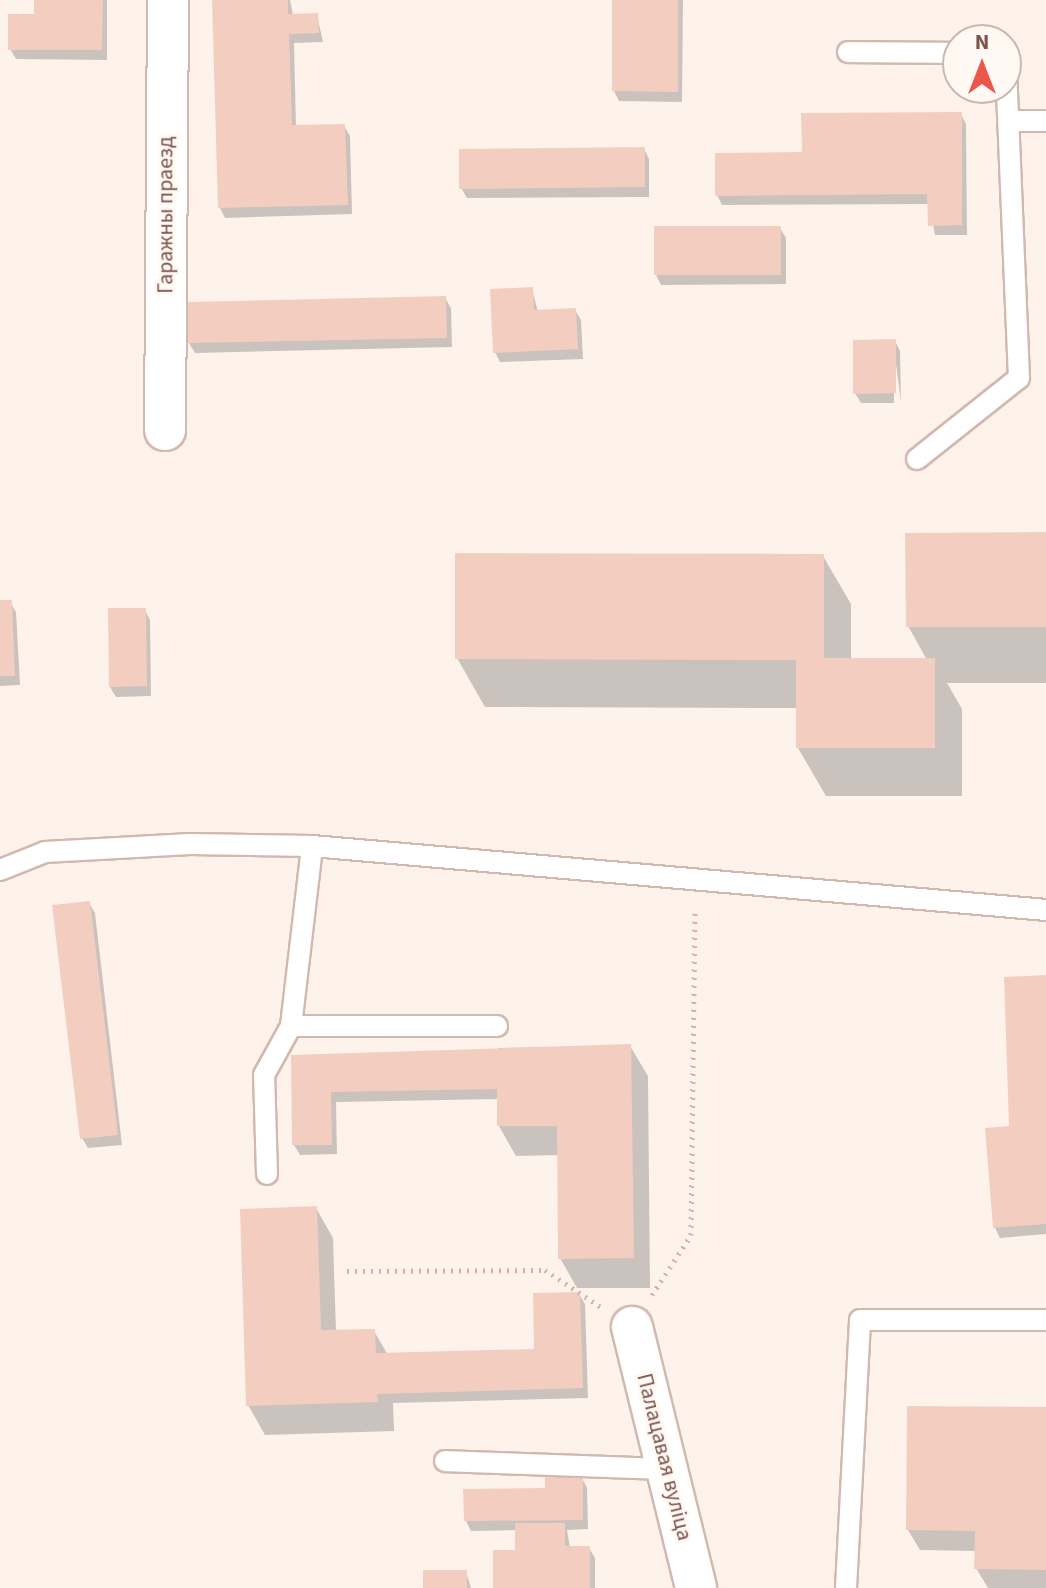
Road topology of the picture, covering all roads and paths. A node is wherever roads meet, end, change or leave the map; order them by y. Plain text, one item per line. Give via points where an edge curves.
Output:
1 (168, 0) edge
2 (848, 52) dead end
3 (942, 53) edge
4 (1010, 104) edge
5 (1012, 121) junction
6 (1046, 121) edge
7 (165, 430) dead end
8 (917, 459) dead end
9 (312, 846) junction
10 (0, 870) edge
11 (695, 879) junction
12 (1046, 910) edge
13 (291, 1026) junction
14 (497, 1026) dead end
15 (267, 1174) dead end
16 (347, 1271) dead end
17 (1046, 1320) edge
18 (632, 1327) junction
19 (445, 1461) dead end
20 (667, 1469) junction
21 (696, 1588) edge
22 (846, 1588) edge

1 - 7 street, Гаражны праезд
2 - 3 lane
4 - 5 lane
5 - 6 lane
5 - 8 lane via 1019,378
9 - 10 lane via 190,844 45,852
9 - 11 lane
9 - 13 lane
11 - 12 lane
11 - 18 path via 691,1235
13 - 14 lane
13 - 15 lane via 264,1075
16 - 18 path via 545,1270
17 - 22 lane via 860,1320
18 - 20 street, Палацавая вуліца
19 - 20 lane
20 - 21 street, Палацавая вуліца

